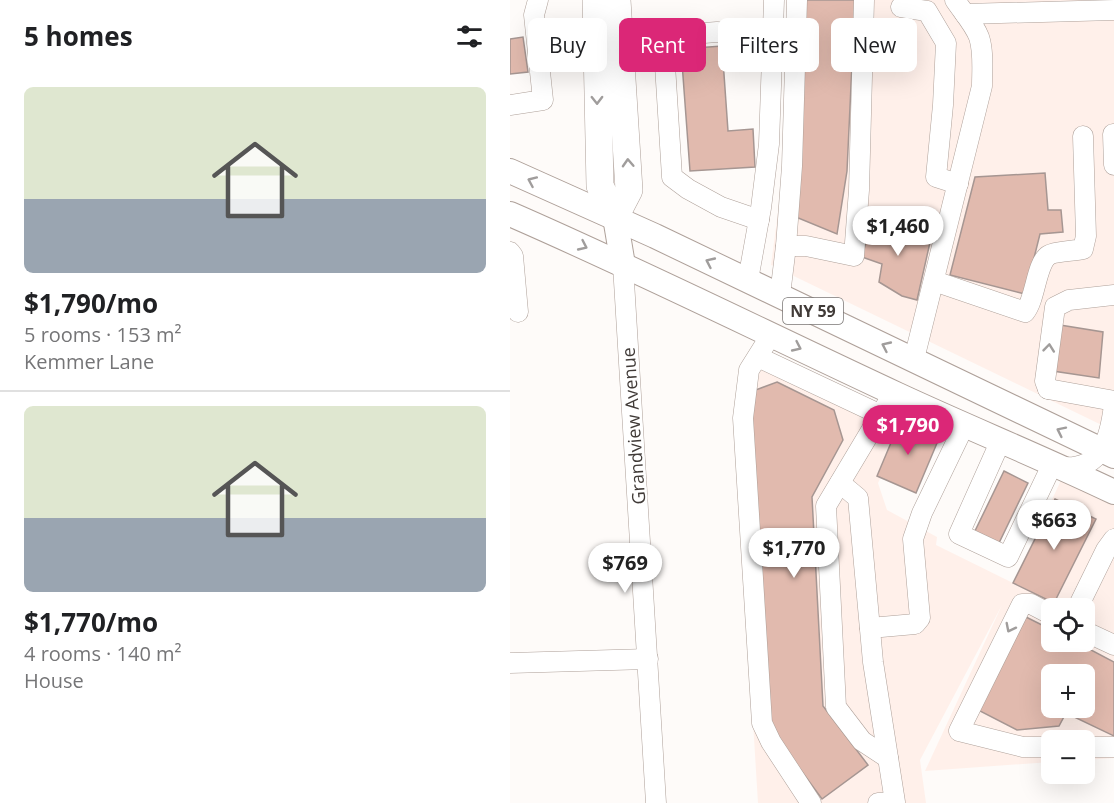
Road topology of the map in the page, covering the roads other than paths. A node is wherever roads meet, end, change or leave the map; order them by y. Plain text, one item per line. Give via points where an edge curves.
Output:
1 (596, 0) edge
2 (617, 0) edge
3 (774, 0) edge
4 (797, 0) edge
5 (864, 0) edge
6 (534, 5) edge
7 (901, 7) dead end
8 (960, 7) edge
9 (1114, 10) edge
10 (773, 18) edge
11 (718, 32) edge
12 (771, 72) edge
13 (511, 103) edge
14 (1113, 134) edge
15 (1083, 136) dead end
16 (1114, 165) edge
17 (510, 171) edge
18 (958, 184) junction
19 (510, 214) edge
20 (615, 218) junction
21 (759, 220) junction
22 (786, 246) junction
23 (510, 252) edge
24 (623, 265) junction
25 (748, 280) junction
26 (934, 281) junction
27 (780, 295) junction
28 (1114, 295) edge
29 (518, 312) dead end
30 (771, 335) junction
31 (758, 357) junction
32 (914, 359) junction
33 (1048, 389) junction
34 (892, 392) junction
35 (1114, 403) edge
36 (880, 415) junction
37 (1032, 417) junction
38 (965, 424) junction
39 (1001, 440) junction
40 (1108, 453) edge
41 (1057, 465) junction
42 (840, 483) junction
43 (1114, 492) edge
44 (1114, 539) edge
45 (1082, 598) edge
46 (1041, 610) edge
47 (870, 628) junction
48 (1095, 636) edge
49 (1114, 645) edge
50 (648, 659) junction
51 (510, 663) edge
52 (1041, 747) edge
53 (1095, 747) edge
54 (1114, 747) edge
55 (888, 758) junction
56 (656, 803) edge
57 (811, 803) edge
58 (878, 803) edge

1 -> 20 highway via 600,186
20 -> 2 highway via 629,190
3 - 10 street
4 - 22 street
5 - 22 street via 854,256
6 - 13 street via 543,100
7 - 18 street via 927,11 946,43 936,177
8 - 9 street
8 - 18 street via 979,37 982,86
11 - 21 street via 678,35 664,49 672,177 721,207
12 - 21 street via 769,144
14 - 16 street
15 - 26 street via 1083,249 1049,254 1042,262 1030,306 1024,312
20 -> 17 main road, NY 59
18 - 26 street
19 -> 24 main road, NY 59
20 - 24 main road
25 -> 20 main road, NY 59
21 - 25 street
22 - 27 street
23 - 29 street
24 - 30 main road, NY 59
24 - 50 street, Grandview Avenue
25 - 27 main road, NY 59
26 - 32 street
32 -> 27 main road, NY 59
33 -> 28 street via 1045,381 1055,308 1069,300
30 - 31 street
30 -> 34 main road, NY 59
31 - 36 street
31 - 57 street via 749,370 742,418 762,723
32 - 37 main road, NY 59
33 - 35 street
33 - 37 street
34 - 36 street
34 - 38 main road, NY 59
35 - 40 street
36 - 42 street
40 -> 37 main road, NY 59
38 - 39 main road, NY 59
38 - 47 street via 913,539 920,618 915,624
39 - 41 main road, NY 59
39 - 41 street via 958,534 1008,557
40 - 41 street via 1073,468
41 - 43 main road, NY 59
42 - 47 street via 858,498
42 - 55 street via 826,506 836,707 862,741
44 - 45 street
46 -> 52 street via 1022,604 959,731 1023,747
47 - 55 street
48 - 49 street
50 - 51 street
50 - 56 street, Grandview Avenue
53 - 54 street
55 - 58 street via 895,802

